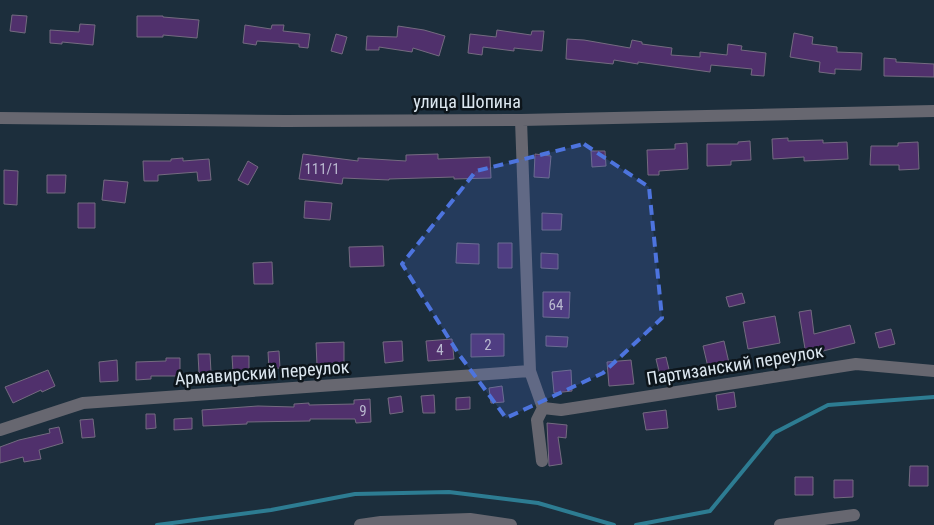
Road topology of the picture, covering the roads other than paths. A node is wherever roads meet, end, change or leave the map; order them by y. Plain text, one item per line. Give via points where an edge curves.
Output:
1 (934, 111) edge
2 (0, 118) edge
3 (521, 120) junction
4 (530, 371) junction
5 (934, 371) edge
6 (543, 408) junction
7 (0, 430) edge
8 (542, 461) dead end
9 (854, 516) dead end
10 (470, 522) edge
11 (360, 525) edge
12 (511, 525) edge
13 (780, 525) edge

1 - 3 street, улица Шопина
2 - 3 street, улица Шопина
3 - 4 street
4 - 6 street
4 - 7 street, Армавирский переулок via 83,403
5 - 6 street, Партизанский переулок via 856,364 561,410
6 - 8 street via 536,420
9 - 13 street
10 - 11 street
10 - 12 street

